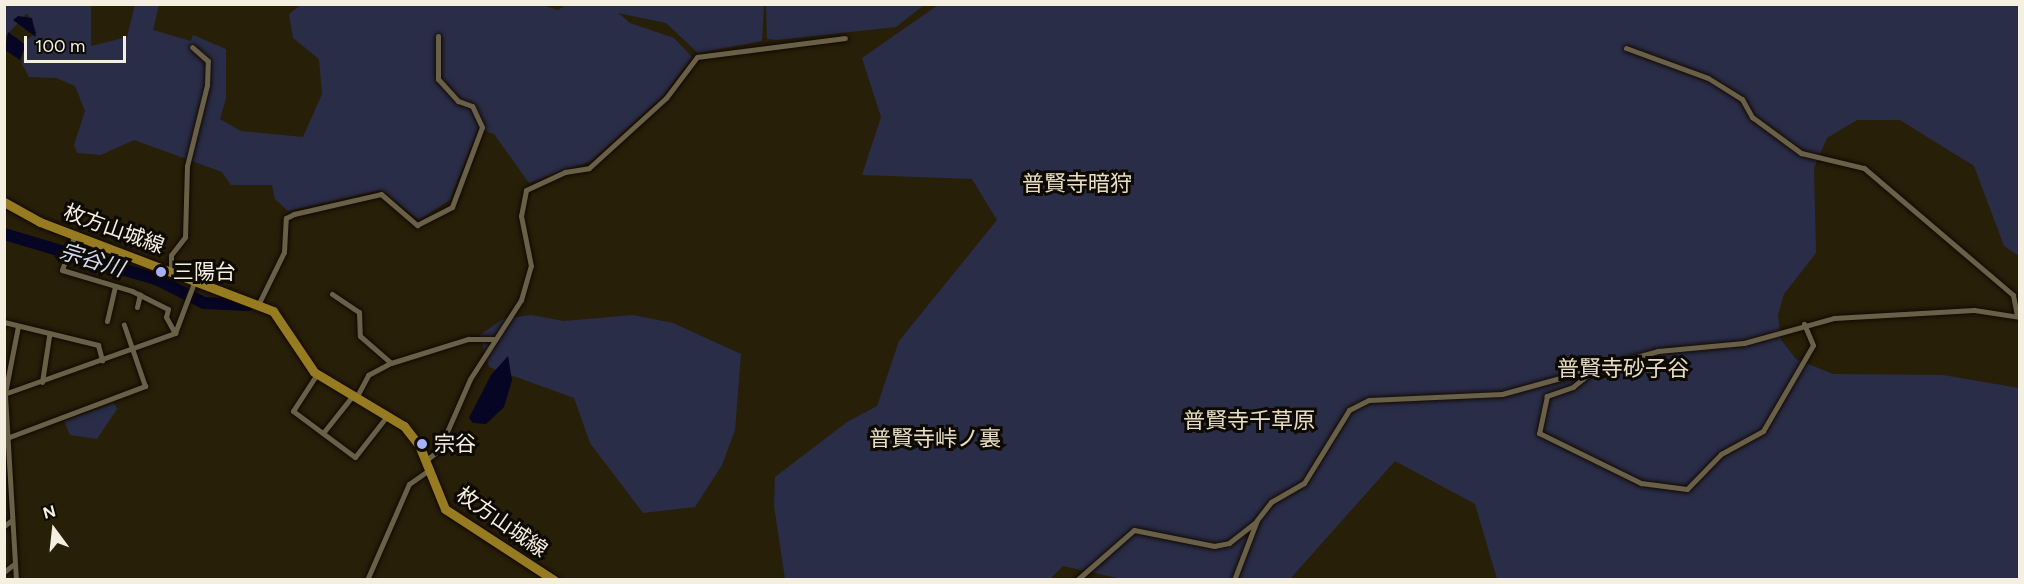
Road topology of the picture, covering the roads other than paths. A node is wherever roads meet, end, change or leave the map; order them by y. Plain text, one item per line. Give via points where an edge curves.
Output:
1 (438, 36) dead end
2 (845, 38) dead end
3 (192, 47) dead end
4 (1626, 48) dead end
5 (4, 202) edge
6 (75, 234) junction
7 (171, 269) junction
8 (195, 279) junction
9 (115, 286) junction
10 (140, 294) junction
11 (332, 294) dead end
12 (103, 302) dead end
13 (111, 303) junction
14 (259, 303) junction
15 (137, 307) dead end
16 (2018, 316) edge
17 (107, 321) dead end
18 (4, 322) edge
19 (1804, 324) junction
20 (124, 325) dead end
21 (18, 326) junction
22 (175, 333) junction
23 (49, 336) junction
24 (493, 339) junction
25 (133, 349) junction
26 (102, 360) junction
27 (392, 363) junction
28 (1591, 372) junction
29 (317, 374) junction
30 (42, 382) junction
31 (5, 394) edge
32 (355, 395) junction
33 (388, 415) junction
34 (323, 434) junction
35 (6, 438) edge
36 (427, 465) junction
37 (10, 478) junction
38 (4, 483) edge
39 (12, 520) junction
40 (1257, 520) junction
41 (4, 526) edge
42 (14, 564) junction
43 (4, 572) edge
44 (16, 579) edge
45 (367, 579) edge
46 (554, 579) edge
47 (1077, 579) edge
48 (1234, 579) edge

1 - 14 street via 438,79 458,101 472,106 482,127 452,207 417,225 381,194 294,214 283,225 284,252
2 - 24 street via 698,57 666,98 589,168 565,171 526,190 521,216 531,266 528,281
3 - 7 street via 208,61 207,85 193,126 185,237 171,255
4 - 16 street via 1708,78 1742,99 1752,117 1801,153 1864,168 2013,295
5 - 6 main road, 枚方山城線
6 - 7 main road, 枚方山城線
6 - 9 street via 62,270
7 - 8 main road, 枚方山城線
8 - 14 main road, 枚方山城線
8 - 22 street
9 - 10 street
9 - 13 street
10 - 15 street
10 - 22 street via 168,309 166,317
11 - 27 street via 358,312 360,336
12 - 13 street
13 - 17 street
14 - 29 main road, 枚方山城線 via 285,322
16 - 19 street via 1974,310
18 - 21 street
19 - 28 street via 1744,343 1658,351
19 - 28 street via 1813,345 1763,431 1721,454 1687,489 1641,483 1539,433 1547,396 1573,387
20 - 25 street
21 - 23 street
21 - 31 street
22 - 25 street
23 - 26 street via 98,345
23 - 30 street
24 - 27 street via 468,339
24 - 36 street via 439,450
25 - 26 street
25 - 35 street via 145,386
26 - 30 street
27 - 32 street via 368,375
28 - 40 street via 1484,397 1357,405 1332,432 1316,470 1271,502
29 - 32 main road, 枚方山城線
29 - 34 street via 293,411
30 - 31 street
31 - 35 street
32 - 33 main road, 枚方山城線
32 - 34 street
33 - 34 street via 355,457
33 - 36 main road, 枚方山城線 via 419,445
35 - 37 street
36 - 45 street via 410,484
36 - 46 main road, 枚方山城線 via 446,509
37 - 38 street
37 - 39 street
39 - 41 street
39 - 42 street
40 - 47 street via 1229,543 1214,546 1134,530
40 - 48 street
42 - 43 street
42 - 44 street

